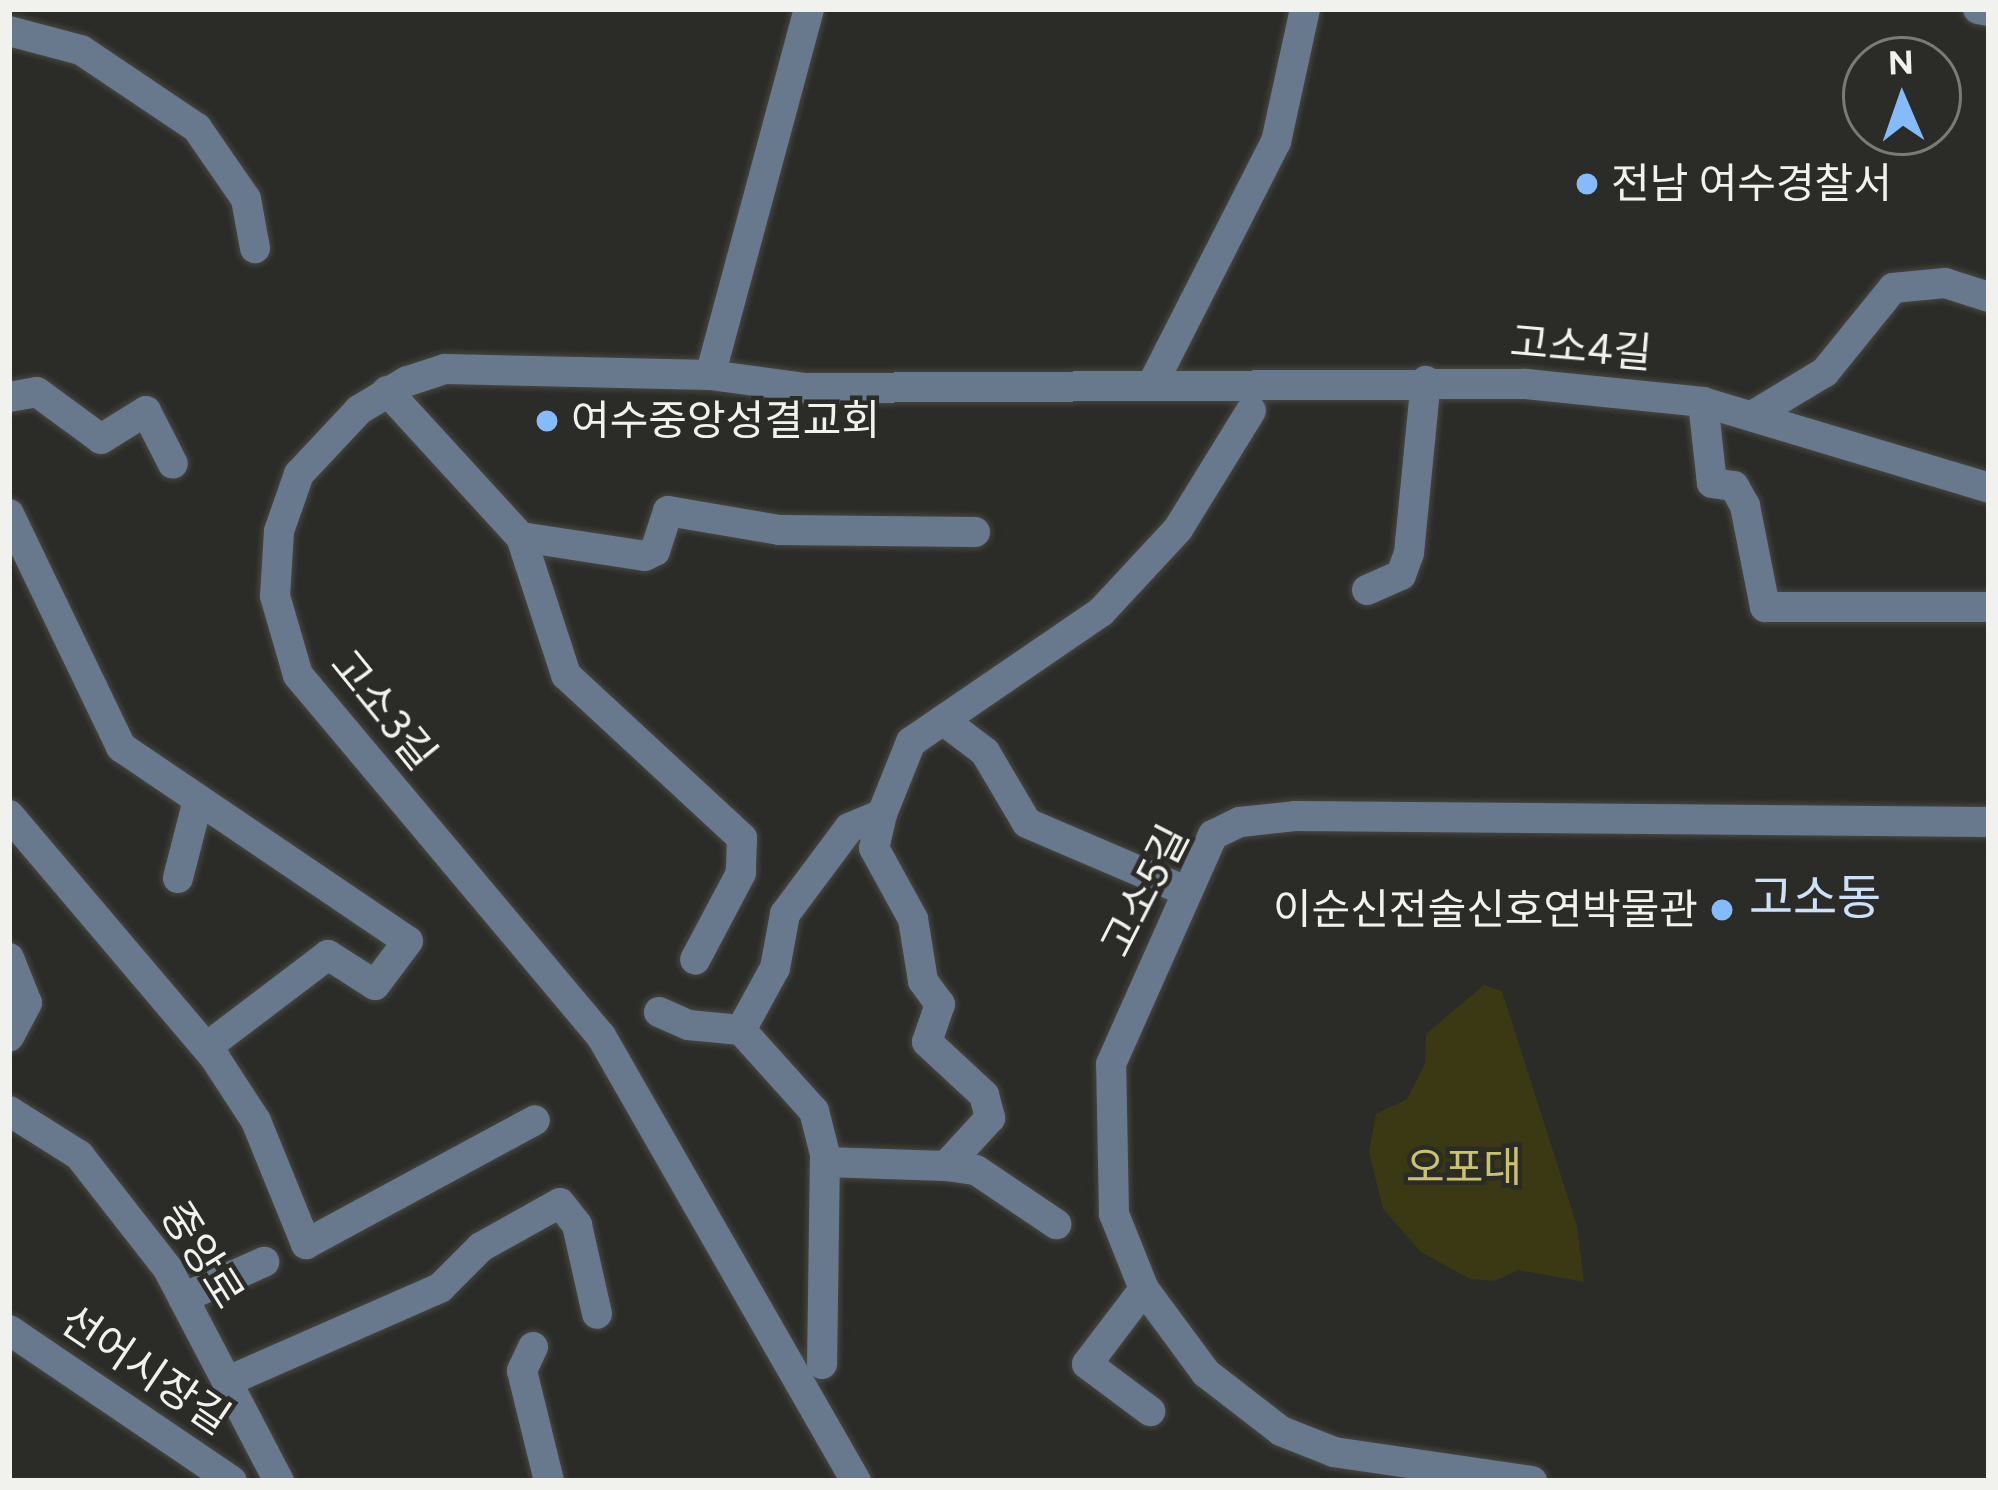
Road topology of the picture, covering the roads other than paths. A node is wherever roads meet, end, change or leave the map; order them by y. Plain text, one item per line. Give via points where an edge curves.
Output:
1 (809, 9) edge
2 (1305, 9) edge
3 (1978, 9) edge
4 (1989, 10) edge
5 (9, 31) edge
6 (255, 248) dead end
7 (1989, 297) edge
8 (710, 375) junction
9 (1426, 381) junction
10 (1153, 383) junction
11 (387, 392) junction
12 (9, 397) edge
13 (1703, 403) junction
14 (1251, 411) dead end
15 (1752, 416) junction
16 (172, 464) dead end
17 (1989, 488) edge
18 (9, 514) edge
19 (975, 532) dead end
20 (521, 537) junction
21 (1367, 590) dead end
22 (1989, 607) edge
23 (943, 720) junction
24 (198, 800) junction
25 (9, 814) edge
26 (882, 814) junction
27 (1989, 822) edge
28 (178, 878) dead end
29 (1186, 891) junction
30 (9, 958) edge
31 (695, 960) dead end
32 (659, 1012) dead end
33 (741, 1030) junction
34 (9, 1037) edge
35 (207, 1047) junction
36 (9, 1112) edge
37 (536, 1120) dead end
38 (824, 1162) junction
39 (946, 1166) junction
40 (1056, 1224) dead end
41 (264, 1262) dead end
42 (1144, 1288) junction
43 (184, 1298) junction
44 (597, 1314) dead end
45 (9, 1330) edge
46 (533, 1347) dead end
47 (822, 1364) dead end
48 (228, 1381) junction
49 (1150, 1411) dead end
50 (232, 1481) edge
51 (279, 1481) edge
52 (549, 1481) edge
53 (856, 1481) edge
54 (1532, 1481) edge

1 - 8 street
2 - 10 street via 1276,142
3 - 4 street
5 - 6 street via 81,50 197,128 246,199
7 - 15 street via 1945,283 1893,288 1825,372
8 - 10 street, 고소4길 via 806,388
8 - 11 street, 고소3길 via 446,369
9 - 10 street, 고소4길
9 - 13 street, 고소4길
9 - 21 street via 1409,553 1401,574
11 - 20 street
11 - 53 street, 고소3길 via 319,448 291,493 277,550 283,645 311,692 601,1036
12 - 16 street via 37,392 101,440 146,411
13 - 15 street, 고소4길
13 - 22 street via 1712,483 1734,486 1745,506 1765,608
14 - 23 street via 1178,529 1101,612
15 - 17 street, 고소4길
18 - 24 street via 110,734
19 - 20 street via 779,530 668,511 655,551 645,556
20 - 31 street via 566,675 742,838 741,873
23 - 26 street via 900,756
23 - 29 street via 985,752 1027,823
24 - 28 street
24 - 35 street via 408,941 375,986 328,955
25 - 35 street
26 - 33 street via 849,828 785,914 776,968
26 - 39 street via 874,848 913,919 923,981 940,1004 927,1042 992,1106
27 - 29 street, 고소5길 via 1294,816 1240,822 1213,835
29 - 42 street, 고소5길 via 1120,1039 1108,1087 1114,1214
30 - 34 street via 27,1003
32 - 33 street
33 - 38 street via 814,1112
35 - 37 street via 256,1121 306,1244
36 - 43 street, 중앙로 via 79,1155
38 - 39 street
38 - 47 street
39 - 40 street via 976,1170
41 - 43 street
42 - 49 street via 1087,1364
42 - 54 street, 고소5길 via 1195,1361 1281,1431 1352,1455
43 - 48 street, 중앙로
44 - 48 street via 577,1226 560,1203 481,1246 440,1288
45 - 50 street, 선어시장길
46 - 52 street via 522,1371
48 - 51 street, 중앙로

